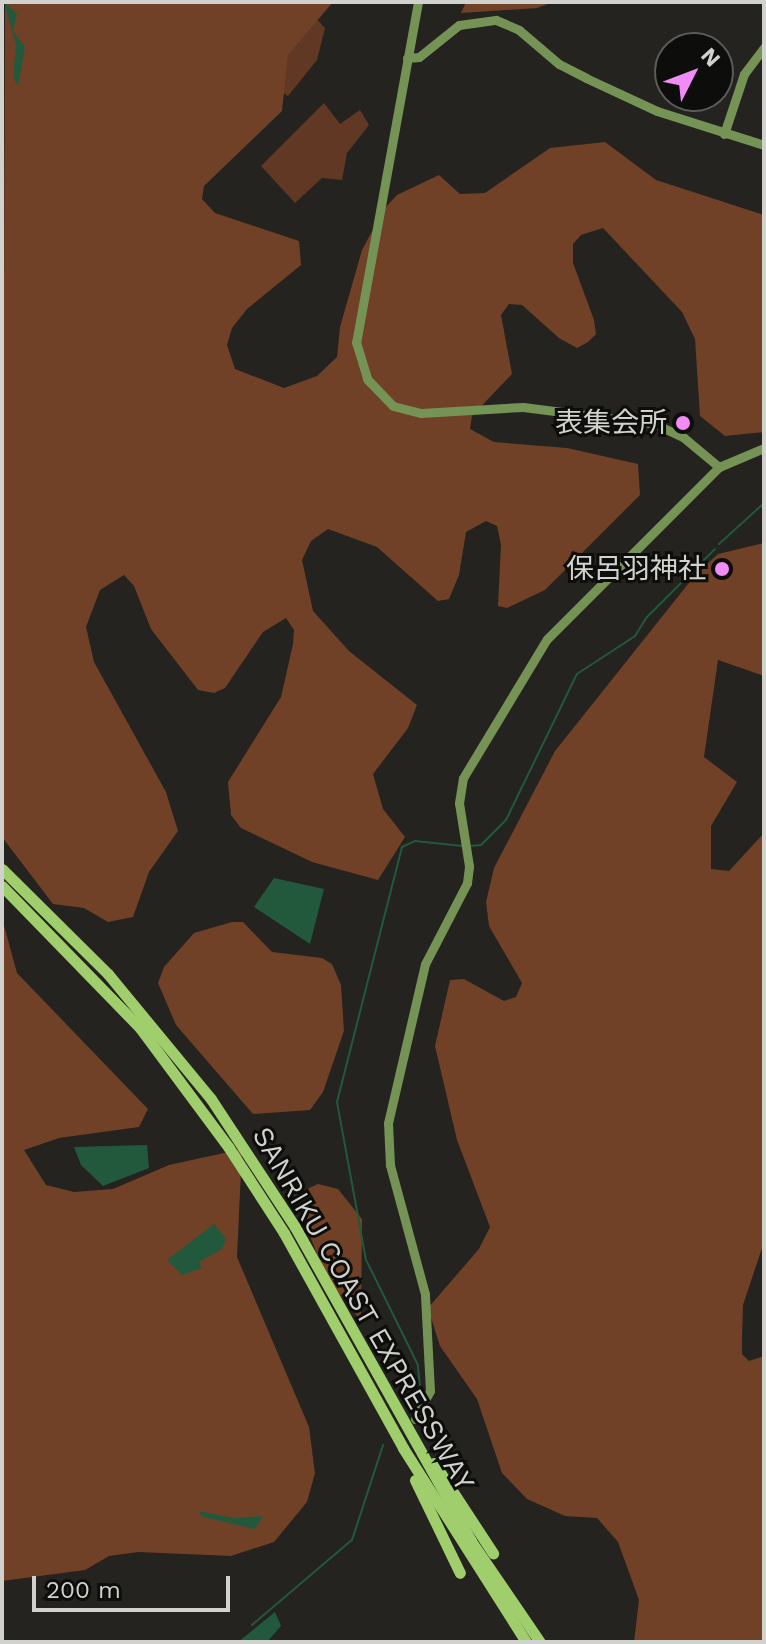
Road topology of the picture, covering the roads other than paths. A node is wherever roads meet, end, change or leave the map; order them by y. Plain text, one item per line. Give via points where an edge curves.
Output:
1 (418, 2) edge
2 (764, 47) edge
3 (407, 58) junction
4 (724, 134) junction
5 (764, 145) edge
6 (764, 448) edge
7 (719, 467) junction
8 (2, 869) edge
9 (2, 886) edge
10 (205, 1102) junction
11 (289, 1230) junction
12 (366, 1355) junction
13 (415, 1419) dead end
14 (403, 1448) junction
15 (493, 1553) dead end
16 (460, 1573) dead end
17 (526, 1642) edge
18 (540, 1642) edge

1 - 3 street
2 - 4 street via 744,74
3 - 4 street via 419,57 459,25 496,20 586,78
3 - 7 street via 356,342 361,367 375,390 393,406 421,413 523,407 655,424 683,437
4 - 5 street
6 - 7 street
7 - 13 street via 536,651 463,778 459,803 467,883 425,964 388,1123 390,1165 425,1294 430,1391
8 - 10 highway, SANRIKU COAST EXPRESSWAY via 108,974
9 - 10 highway, SANRIKU COAST EXPRESSWAY via 99,983
10 - 11 highway, SANRIKU COAST EXPRESSWAY
11 - 12 highway, SANRIKU COAST EXPRESSWAY
11 - 14 highway, SANRIKU COAST EXPRESSWAY
12 - 15 highway
12 - 18 highway, SANRIKU COAST EXPRESSWAY via 471,1541
14 - 16 highway
14 - 17 highway, SANRIKU COAST EXPRESSWAY

